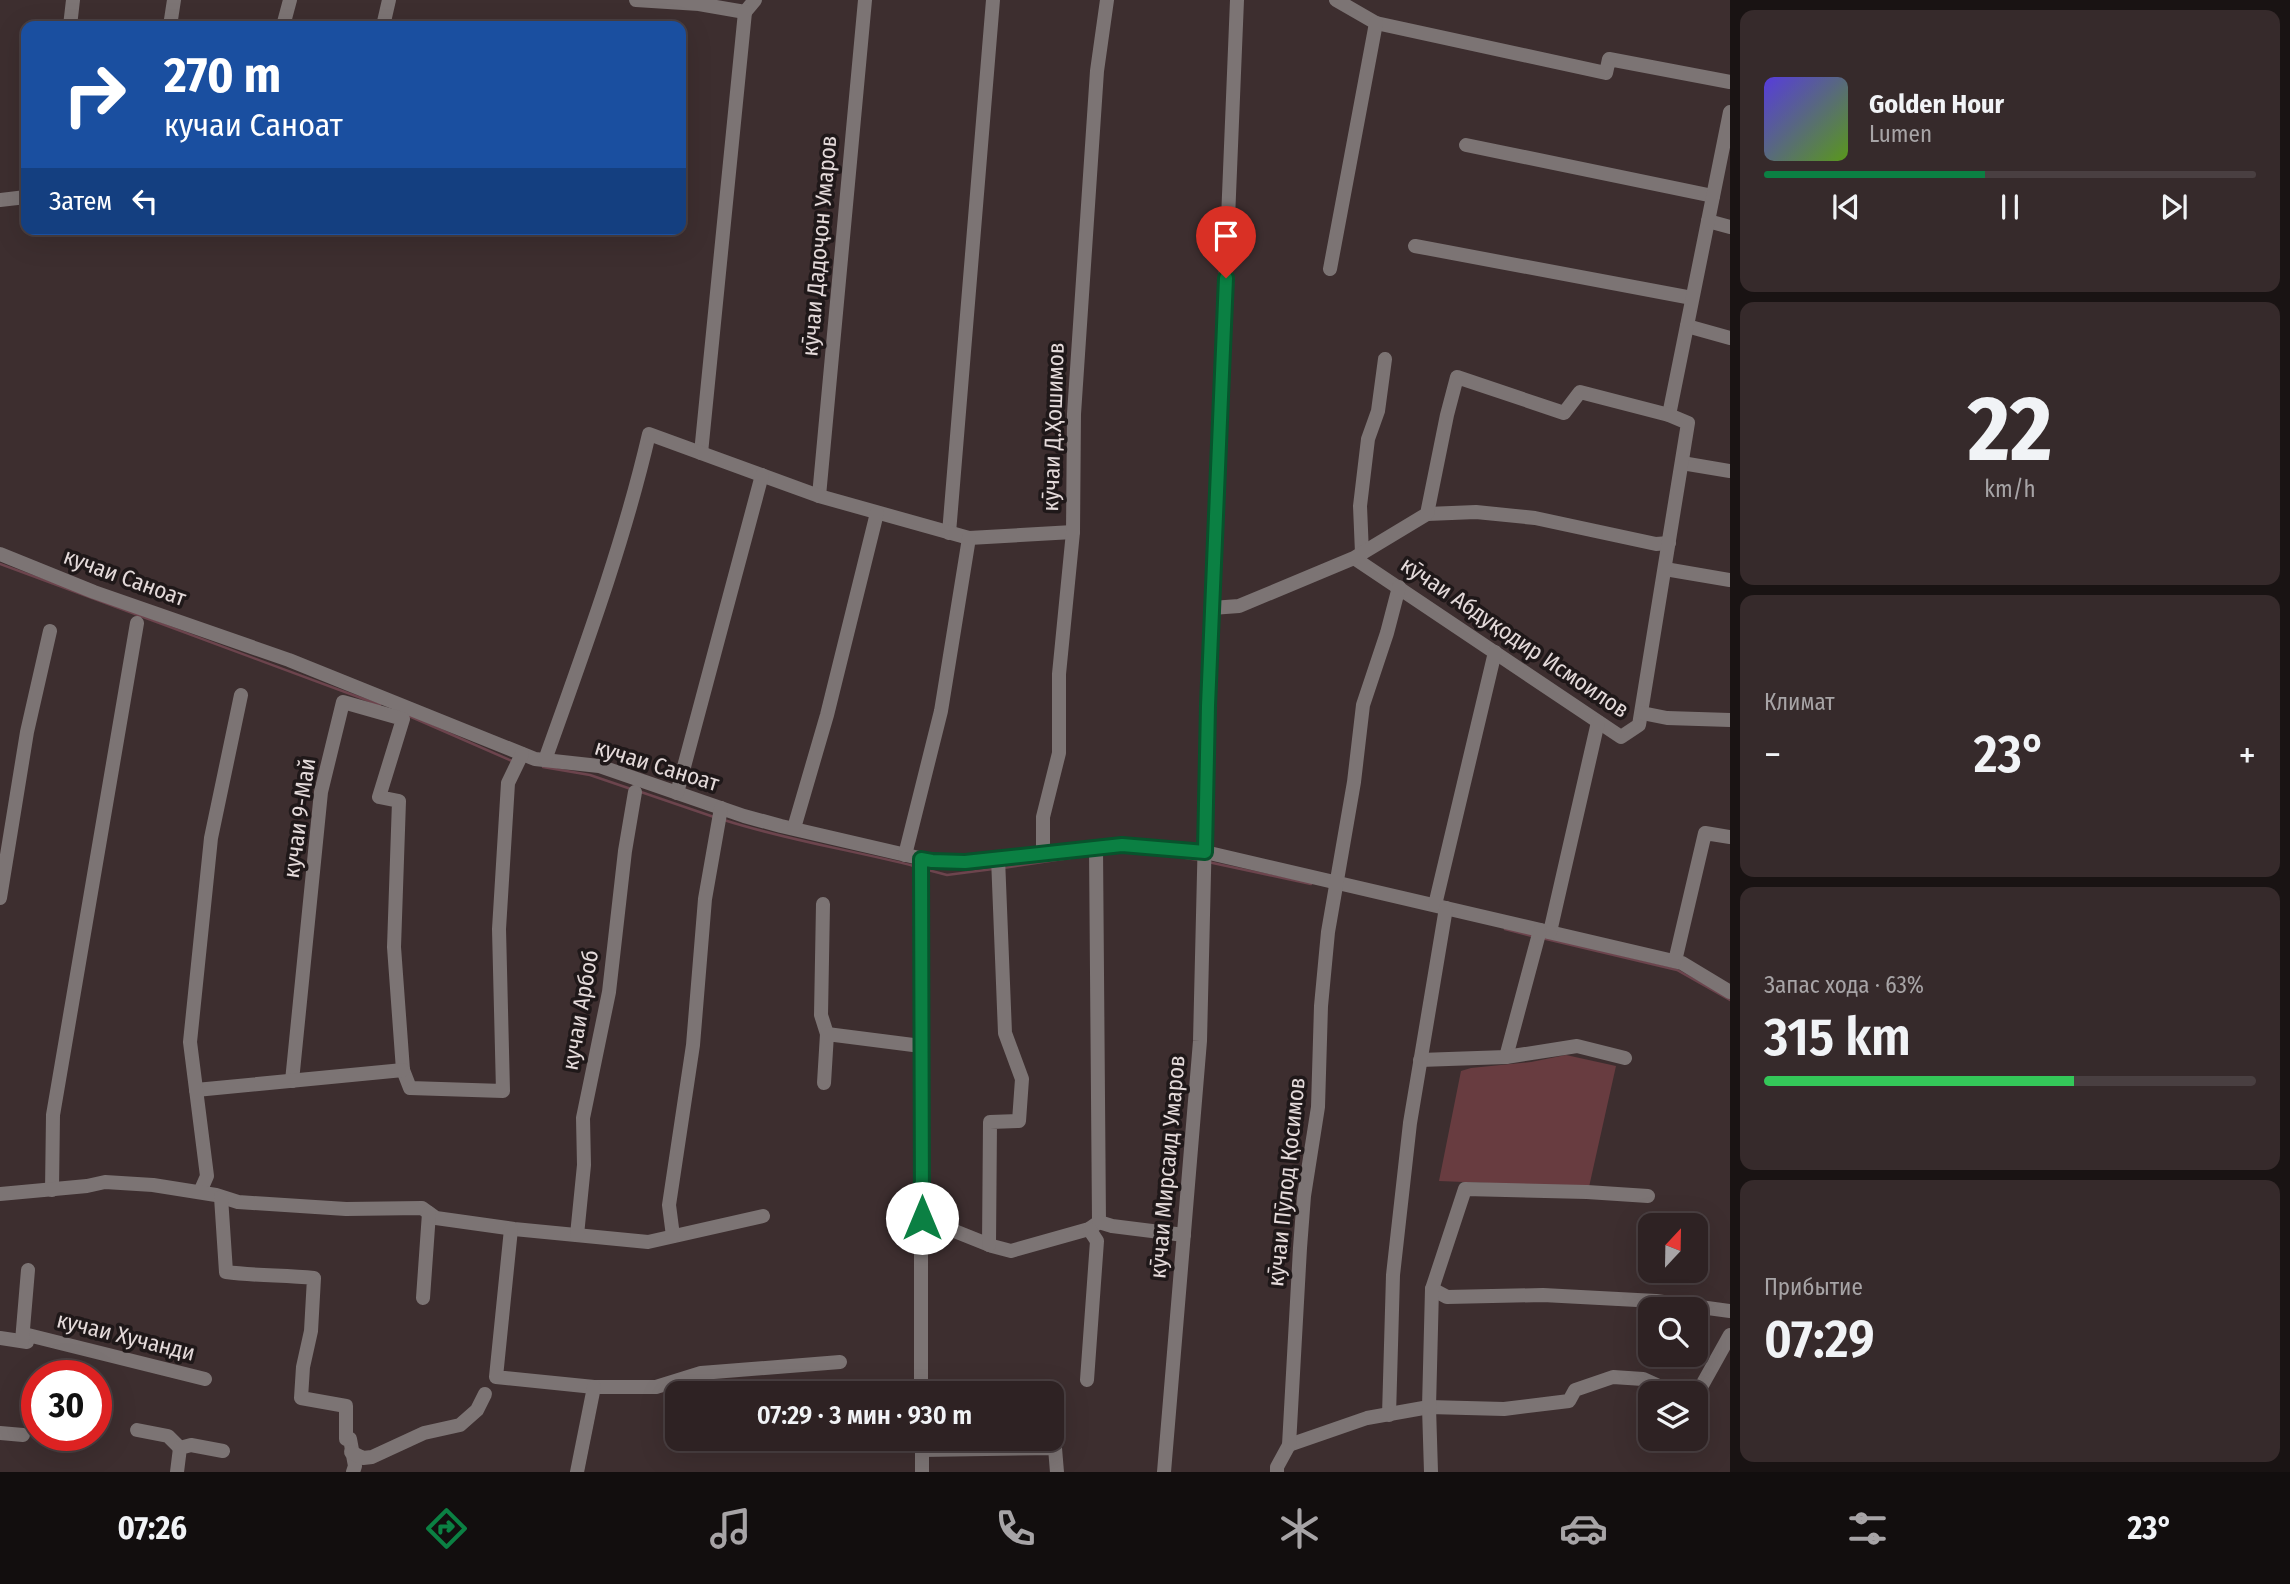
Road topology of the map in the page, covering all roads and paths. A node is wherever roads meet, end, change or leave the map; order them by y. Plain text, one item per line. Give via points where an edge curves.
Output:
1 (73, 0) edge
2 (174, 0) edge
3 (290, 0) edge
4 (389, 0) edge
5 (636, 0) edge
6 (755, 0) edge
7 (865, 0) edge
8 (993, 0) edge
9 (1107, 0) edge
10 (1237, 0) edge
11 (1336, 0) edge
12 (699, 2) edge
13 (744, 12) junction
14 (71, 21) edge
15 (171, 21) edge
16 (284, 21) edge
17 (384, 21) edge
18 (1376, 23) junction
19 (1730, 82) edge
20 (1730, 112) edge
21 (1728, 129) edge
22 (1466, 145) dead end
23 (1713, 196) junction
24 (21, 198) edge
25 (0, 200) edge
26 (1708, 221) junction
27 (1730, 228) edge
28 (1415, 246) dead end
29 (1330, 269) dead end
30 (1692, 298) junction
31 (1687, 327) junction
32 (1730, 338) edge
33 (1385, 359) dead end
34 (1669, 415) junction
35 (701, 453) junction
36 (1682, 463) junction
37 (1730, 471) edge
38 (762, 475) junction
39 (819, 496) junction
40 (877, 513) junction
41 (1427, 514) junction
42 (1073, 532) junction
43 (949, 533) junction
44 (970, 538) junction
45 (1669, 543) junction
46 (0, 554) edge
47 (1358, 556) junction
48 (1665, 569) junction
49 (1730, 580) edge
50 (1399, 587) junction
51 (1212, 608) junction
52 (137, 623) dead end
53 (50, 631) dead end
54 (1495, 652) junction
55 (241, 695) dead end
56 (1642, 713) junction
57 (1730, 720) edge
58 (1598, 722) junction
59 (519, 759) junction
60 (545, 760) junction
61 (635, 792) dead end
62 (677, 793) junction
63 (720, 815) junction
64 (794, 828) junction
65 (1730, 837) edge
66 (1096, 852) junction
67 (1043, 853) junction
68 (905, 855) junction
69 (1205, 858) junction
70 (921, 865) junction
71 (998, 865) junction
72 (1335, 887) junction
73 (0, 898) edge
74 (824, 904) dead end
75 (1442, 911) junction
76 (1545, 931) junction
77 (1675, 961) junction
78 (1730, 992) edge
79 (827, 1034) junction
80 (921, 1046) junction
81 (1506, 1057) junction
82 (1625, 1058) dead end
83 (1420, 1060) junction
84 (403, 1070) junction
85 (292, 1081) junction
86 (824, 1083) dead end
87 (196, 1090) junction
88 (52, 1190) junction
89 (200, 1192) junction
90 (0, 1194) edge
91 (1648, 1196) dead end
92 (221, 1197) junction
93 (429, 1213) junction
94 (763, 1216) dead end
95 (922, 1218) junction
96 (1094, 1226) junction
97 (511, 1229) junction
98 (577, 1235) junction
99 (1184, 1235) junction
100 (673, 1236) junction
101 (989, 1245) junction
102 (28, 1270) dead end
103 (1432, 1289) junction
104 (423, 1298) dead end
105 (1730, 1311) edge
106 (1730, 1335) edge
107 (0, 1338) edge
108 (22, 1341) junction
109 (840, 1362) dead end
110 (205, 1379) dead end
111 (1087, 1380) dead end
112 (922, 1381) edge
113 (1647, 1381) edge
114 (1704, 1381) edge
115 (594, 1387) junction
116 (485, 1394) dead end
117 (1429, 1407) junction
118 (1389, 1415) junction
119 (137, 1430) dead end
120 (0, 1433) edge
121 (21, 1435) edge
122 (1289, 1445) junction
123 (180, 1448) junction
124 (223, 1451) dead end
125 (922, 1451) edge
126 (1055, 1451) edge
127 (351, 1452) junction
128 (177, 1472) edge
129 (353, 1472) edge
130 (577, 1472) edge
131 (922, 1472) edge
132 (1056, 1472) edge
133 (1164, 1472) edge
134 (1277, 1472) edge
135 (1431, 1472) edge

1 - 14 street
2 - 15 street
3 - 16 street
4 - 17 street
5 - 12 street
6 - 13 street
7 - 39 street, кӯчаи Дадоҷон Умаров
8 - 43 street
9 - 42 street, кӯчаи Д.Ҳошимов via 1097,71 1074,414
10 - 51 street, кӯчаи Мирсаид Умаров
11 - 18 street
12 - 13 street
13 - 35 street
18 - 19 street via 1606,73 1609,59
18 - 29 street
20 - 21 street
21 - 23 street
22 - 23 street
23 - 26 street
24 - 25 street
26 - 27 street
26 - 30 street
28 - 30 street
30 - 31 street
31 - 32 street
31 - 34 street
33 - 47 street via 1378,411 1368,439
34 - 36 street, кӯчаи Абдуқодир Исмоилов via 1688,423
34 - 41 street via 1580,392 1564,413 1457,377
35 - 38 street
35 - 60 street via 649,434 598,612
36 - 37 street
36 - 45 street, кӯчаи Абдуқодир Исмоилов
38 - 39 street
38 - 62 street
39 - 40 street
40 - 43 street
40 - 64 street
41 - 45 street, кӯчаи Абдуқодир Исмоилов via 1476,512 1535,518
41 - 47 street, кӯчаи Абдуқодир Исмоилов
42 - 44 street
42 - 67 street, кӯчаи Д.Ҳошимов via 1059,674 1059,752 1043,817
43 - 44 street
44 - 68 street via 940,711
45 - 48 street, кӯчаи Абдуқодир Исмоилов
46 - 59 street, кучаи Саноат via 289,660
47 - 50 street, кӯчаи Абдуқодир Исмоилов
47 - 51 street, кӯчаи Абдуқодир Исмоилов via 1238,606
48 - 49 street
48 - 56 street, кӯчаи Абдуқодир Исмоилов
50 - 54 street, кӯчаи Абдуқодир Исмоилов
50 - 72 street, кӯчаи Пӯлод Қосимов via 1363,705
51 - 69 street, кӯчаи Мирсаид Умаров
52 - 88 street via 53,1115
53 - 73 street via 27,732
54 - 58 street, кӯчаи Абдуқодир Исмоилов
54 - 75 street
55 - 87 street via 211,838 190,1042
56 - 57 street, кӯчаи Абдуқодир Исмоилов
56 - 58 street, кӯчаи Абдуқодир Исмоилов via 1639,725 1621,737
58 - 76 street
59 - 60 street, кучаи Саноат
59 - 84 street via 508,783 499,929 503,1091 410,1088
60 - 62 street, кучаи Саноат via 599,766
61 - 98 street, кучаи Арбоб via 609,992 583,1118
62 - 63 street, кучаи Саноат
63 - 64 street, кучаи Саноат
63 - 100 street via 705,899 693,1045 669,1205
64 - 68 street, кучаи Саноат
65 - 77 street via 1705,833
66 - 67 street, кучаи Саноат
66 - 69 street, кучаи Саноат via 1122,845
66 - 96 street
67 - 71 street, кучаи Саноат
68 - 70 street, кучаи Саноат
69 - 72 street, кучаи Саноат
69 - 99 street, кӯчаи Мирсаид Умаров via 1200,1041
70 - 71 street, кучаи Саноат via 932,861
70 - 80 street
71 - 101 street via 1005,1033 1022,1079 1019,1121 990,1122
72 - 75 street, кучаи Саноат
72 - 122 street, кӯчаи Пӯлод Қосимов via 1321,1006 1318,1107 1302,1222
74 - 79 street via 821,1015
75 - 76 street, кучаи Саноат
75 - 83 street
76 - 77 street, кучаи Саноат
76 - 81 street
77 - 78 street, кучаи Саноат
79 - 80 street
79 - 86 street
80 - 95 street
81 - 82 street via 1577,1046
81 - 83 street
83 - 118 street via 1393,1276
84 - 85 street
84 - 85 street, кучаи 9-Май via 394,947 399,800 379,797 403,719 343,702 321,792
85 - 87 street
87 - 89 street via 207,1176
88 - 89 street via 106,1182
88 - 90 street
89 - 92 street
91 - 103 street via 1465,1189
92 - 93 street via 239,1202 422,1209
92 - 127 street via 226,1272 314,1278 300,1398 346,1406 346,1439 350,1438
93 - 97 street via 436,1218
93 - 104 street
94 - 100 street
95 - 101 street
95 - 112 street
96 - 99 street
96 - 101 street via 1011,1251
96 - 111 street via 1097,1241
97 - 98 street
97 - 115 street via 496,1377
98 - 100 street via 648,1242
99 - 133 street, кӯчаи Мирсаид Умаров
102 - 108 street
103 - 105 street via 1447,1297 1543,1295 1644,1300
103 - 117 street
106 - 114 street
107 - 108 street, кучаи Хучанди
108 - 110 street, кучаи Хучанди via 27,1342 29,1335 59,1341
109 - 115 street via 701,1373 656,1387
113 - 117 street via 1612,1377 1575,1390 1569,1401 1504,1409
115 - 130 street
116 - 127 street via 477,1410 460,1424 424,1433 372,1457
117 - 118 street
117 - 135 street
118 - 122 street
119 - 123 street via 168,1436
120 - 121 street
122 - 134 street, кӯчаи Пӯлод Қосимов
123 - 124 street via 191,1445
123 - 128 street
125 - 131 street
126 - 132 street
127 - 129 street

